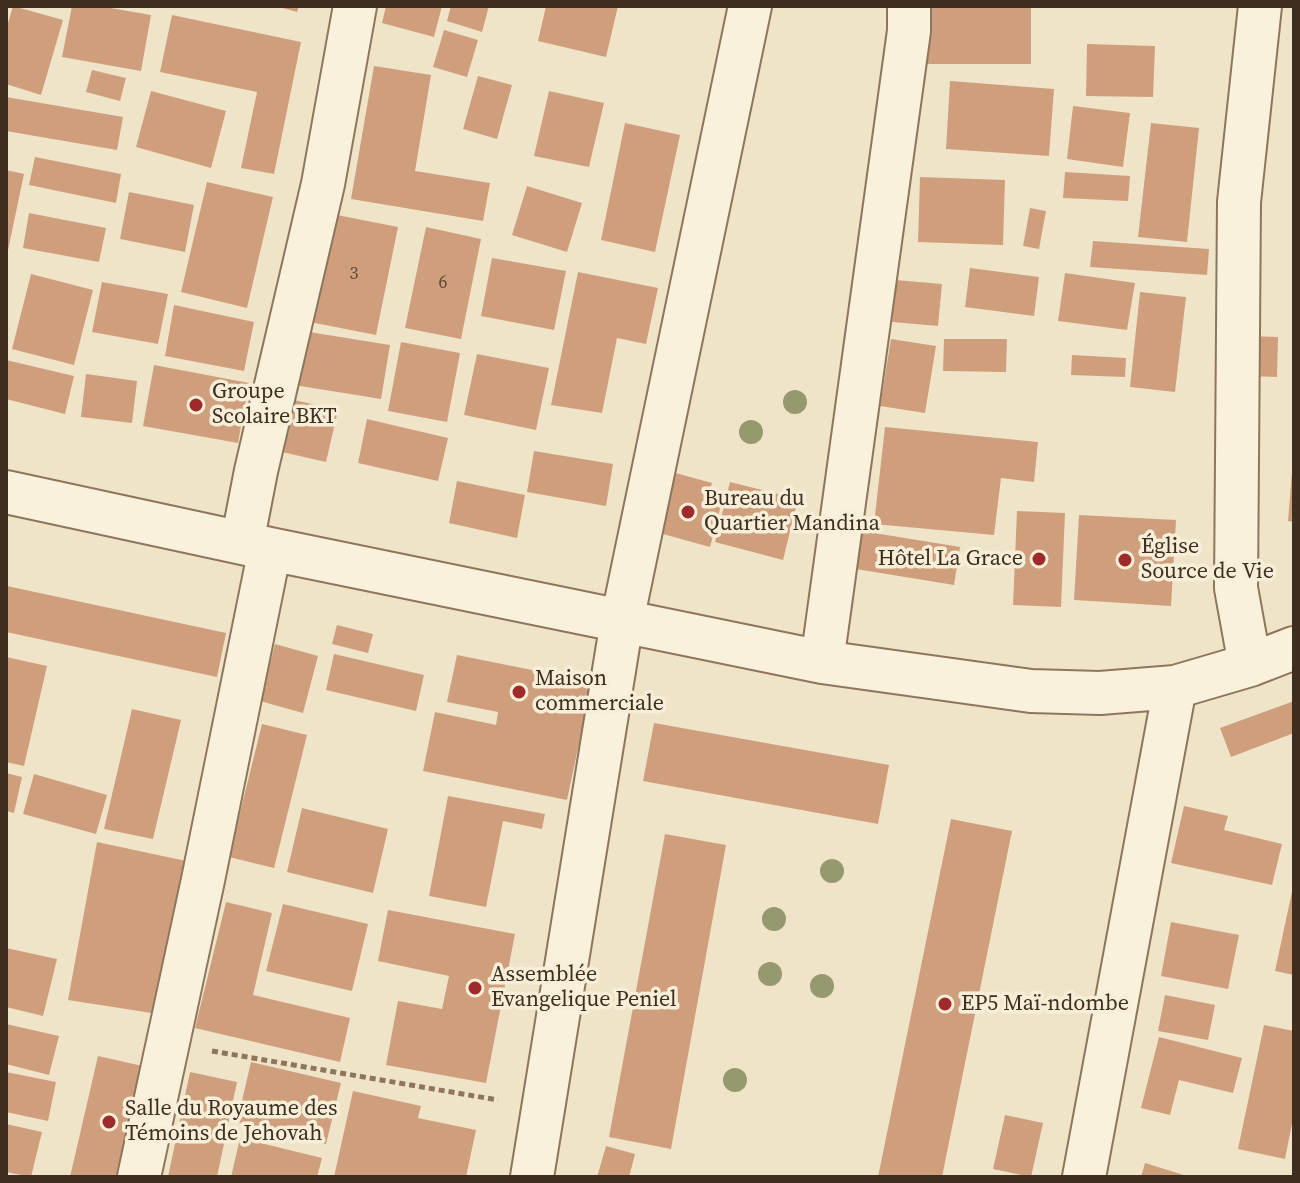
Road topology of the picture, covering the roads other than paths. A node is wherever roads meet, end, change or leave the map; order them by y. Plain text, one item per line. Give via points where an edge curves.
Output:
1 (355, 6) edge
2 (750, 6) edge
3 (909, 6) edge
4 (1260, 6) edge
5 (6, 492) edge
6 (256, 546) junction
7 (622, 621) junction
8 (1294, 648) edge
9 (822, 662) junction
10 (1250, 665) junction
11 (1175, 687) junction
12 (139, 1177) edge
13 (532, 1177) edge
14 (1084, 1177) edge

1 - 6 street via 323,184 256,471
2 - 7 street
3 - 9 street
4 - 10 street via 1239,202 1236,588
5 - 6 street
6 - 7 street
6 - 12 street via 206,865
7 - 9 street
7 - 13 street
8 - 10 street
9 - 11 street via 1031,691
10 - 11 street
11 - 14 street

